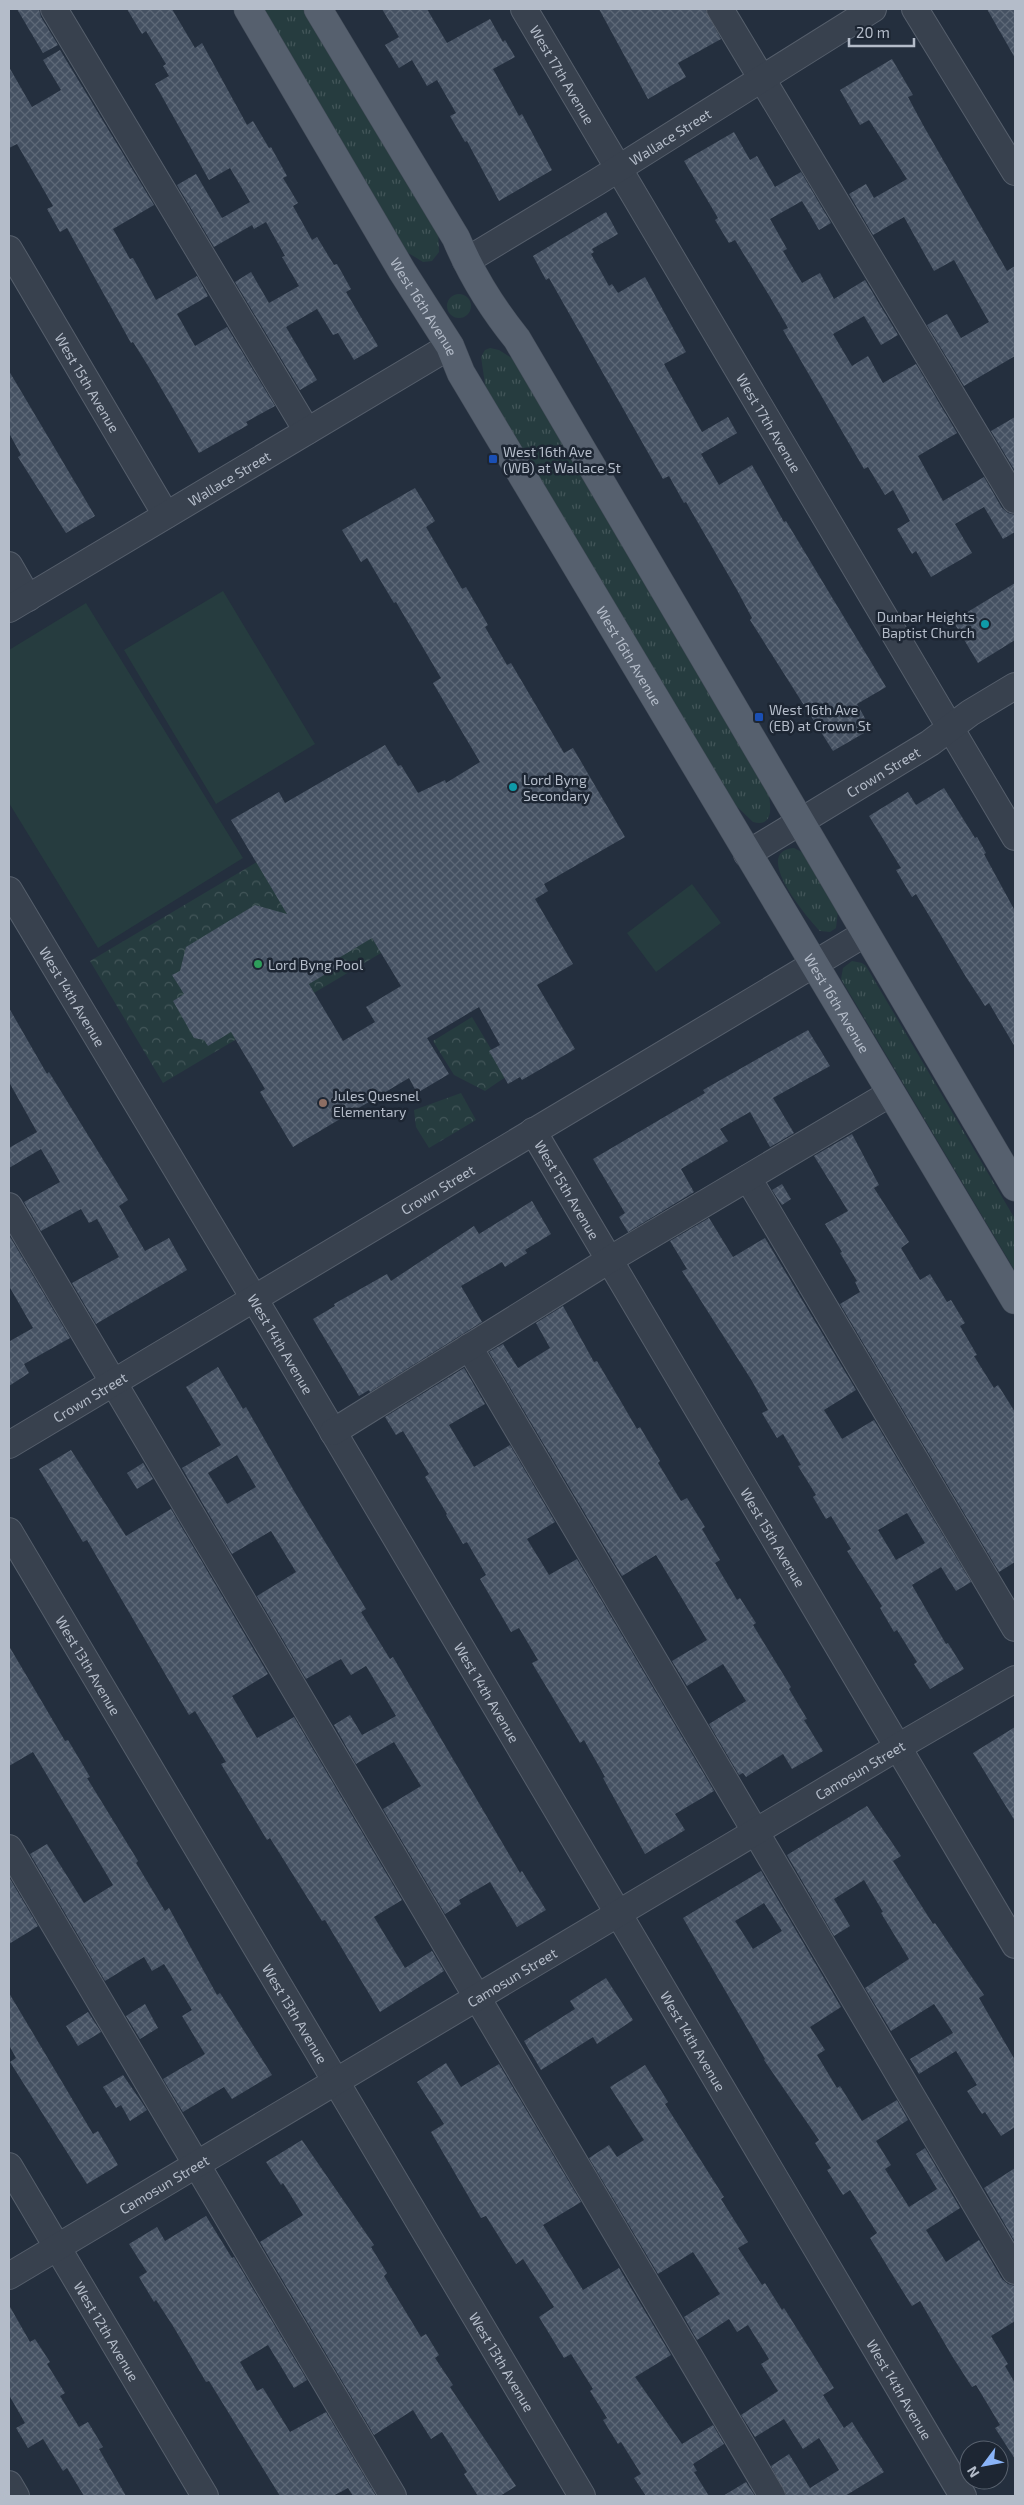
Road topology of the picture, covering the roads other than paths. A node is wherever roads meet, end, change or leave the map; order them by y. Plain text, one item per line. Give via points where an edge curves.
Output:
1 (54, 9) edge
2 (248, 9) edge
3 (318, 9) edge
4 (524, 9) edge
5 (720, 9) edge
6 (873, 9) edge
7 (915, 9) edge
8 (762, 78) junction
9 (618, 168) junction
10 (1015, 172) edge
11 (9, 249) edge
12 (466, 261) junction
13 (450, 346) junction
14 (307, 431) junction
15 (1015, 500) edge
16 (166, 516) junction
17 (9, 565) edge
18 (18, 604) edge
19 (1015, 686) edge
20 (950, 728) junction
21 (801, 822) junction
22 (1015, 837) edge
23 (748, 854) junction
24 (9, 890) edge
25 (866, 933) junction
26 (814, 964) junction
27 (891, 1092) junction
28 (533, 1131) junction
29 (748, 1178) junction
30 (1015, 1187) edge
31 (9, 1206) edge
32 (609, 1260) junction
33 (253, 1298) junction
34 (1015, 1300) edge
35 (469, 1347) junction
36 (113, 1381) junction
37 (333, 1432) junction
38 (9, 1444) edge
39 (9, 1531) edge
40 (1015, 1628) edge
41 (1015, 1679) edge
42 (898, 1747) junction
43 (756, 1831) junction
44 (9, 1848) edge
45 (617, 1914) junction
46 (1015, 1945) edge
47 (477, 1997) junction
48 (336, 2081) junction
49 (197, 2164) junction
50 (9, 2166) edge
51 (57, 2247) junction
52 (1015, 2271) edge
53 (9, 2276) edge
54 (9, 2484) edge
55 (16, 2496) edge
56 (205, 2496) edge
57 (393, 2496) edge
58 (582, 2496) edge
59 (772, 2496) edge
60 (963, 2496) edge

1 - 14 street
2 - 13 main road, West 16th Avenue via 402,271
3 - 12 main road via 456,238
4 - 9 street, West 17th Avenue
5 - 8 street
6 - 8 street, Wallace Street
7 - 10 street
8 - 9 street, Wallace Street
8 - 15 street
9 - 12 street, Wallace Street
9 - 20 street, West 17th Avenue
11 - 16 street, West 15th Avenue
12 - 21 main road via 499,317 522,347
13 - 14 street, Wallace Street
13 - 23 main road, West 16th Avenue via 461,373
14 - 16 street, Wallace Street
16 - 18 street, Wallace Street
17 - 18 street
19 - 20 street, Crown Street
20 - 21 street, Crown Street
20 - 22 street, West 17th Avenue
21 - 23 street, Crown Street
21 - 25 main road
23 - 26 main road, West 16th Avenue
24 - 33 street, West 14th Avenue
25 - 26 street, Crown Street
25 - 30 main road
26 - 27 main road, West 16th Avenue
26 - 28 street, Crown Street
27 - 29 street
27 - 34 main road, West 16th Avenue
28 - 32 street, West 15th Avenue
28 - 33 street, Crown Street
29 - 32 street
29 - 40 street
31 - 36 street
32 - 35 street
32 - 42 street, West 15th Avenue
33 - 36 street, Crown Street
33 - 37 street, West 14th Avenue
35 - 37 street
35 - 43 street
36 - 38 street, Crown Street
36 - 47 street
37 - 45 street, West 14th Avenue
39 - 48 street, West 13th Avenue
41 - 42 street, Camosun Street
42 - 43 street, Camosun Street
42 - 46 street, West 15th Avenue
43 - 45 street, Camosun Street
43 - 52 street
44 - 49 street
45 - 47 street, Camosun Street
45 - 60 street, West 14th Avenue
47 - 48 street, Camosun Street
47 - 59 street
48 - 49 street, Camosun Street
48 - 58 street, West 13th Avenue
49 - 51 street, Camosun Street
49 - 57 street
50 - 51 street, West 12th Avenue
51 - 53 street, Camosun Street
51 - 56 street, West 12th Avenue
54 - 55 street

